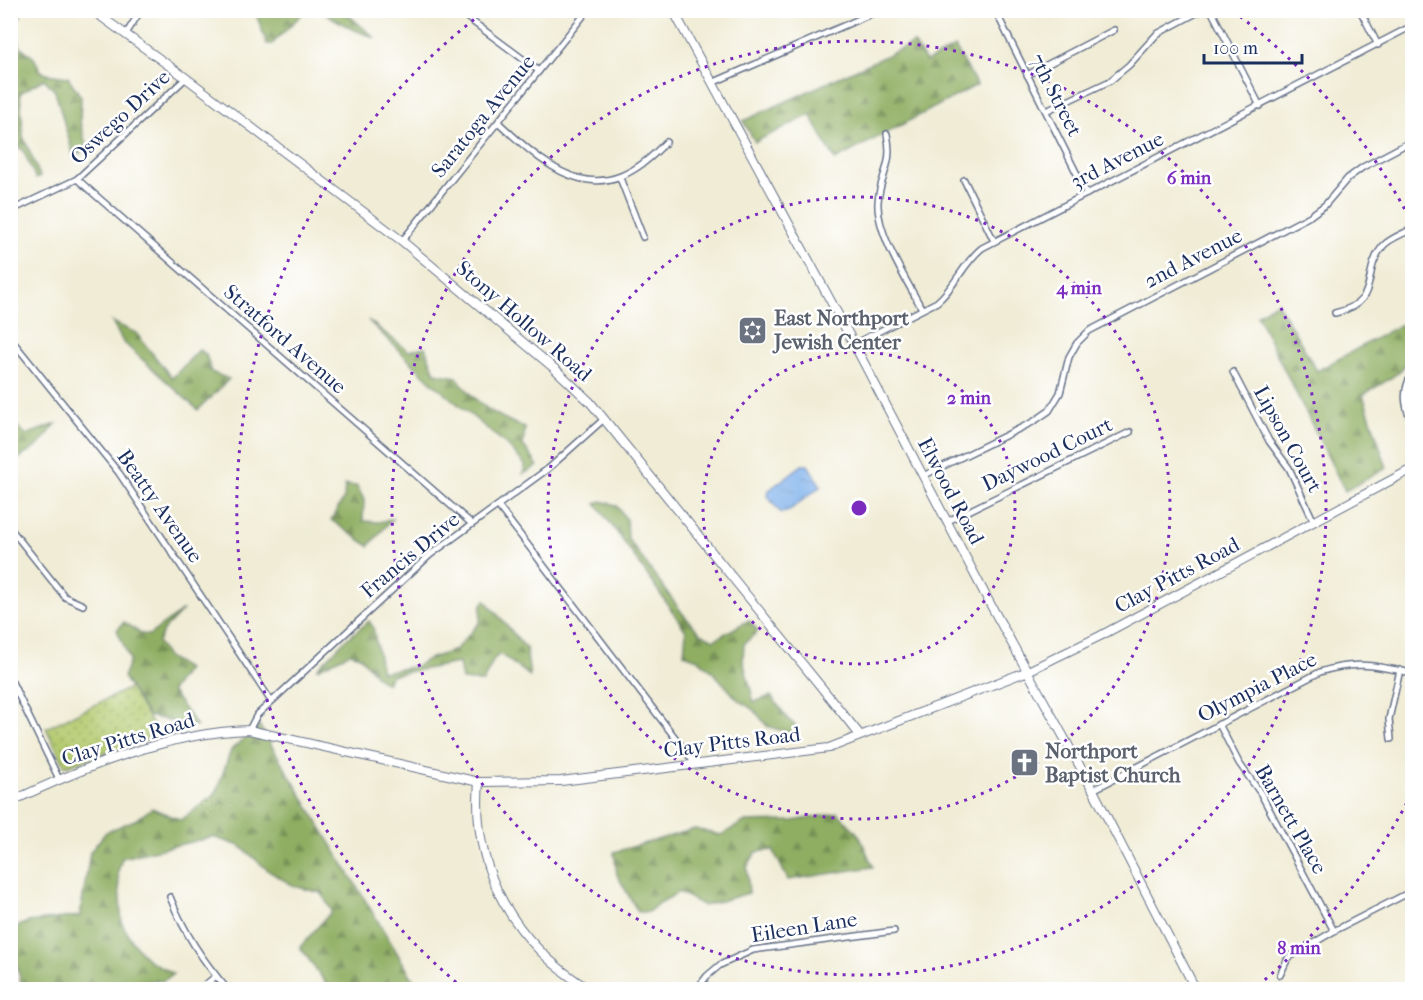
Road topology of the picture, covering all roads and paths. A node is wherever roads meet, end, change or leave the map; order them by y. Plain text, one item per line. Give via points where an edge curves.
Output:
1 (92, 10) edge
2 (141, 10) edge
3 (457, 10) edge
4 (588, 10) edge
5 (673, 10) edge
6 (880, 10) edge
7 (995, 10) edge
8 (1202, 10) edge
9 (1210, 10) edge
10 (1360, 10) edge
11 (1413, 26) edge
12 (1114, 30) dead end
13 (126, 34) junction
14 (1378, 45) junction
15 (540, 71) junction
16 (1027, 75) junction
17 (186, 78) junction
18 (712, 83) junction
19 (1260, 106) junction
20 (1046, 111) junction
21 (499, 123) junction
22 (887, 134) dead end
23 (1413, 141) edge
24 (666, 142) dead end
25 (620, 178) junction
26 (77, 179) junction
27 (964, 180) dead end
28 (1087, 194) junction
29 (10, 211) edge
30 (1413, 229) edge
31 (643, 237) dead end
32 (402, 241) junction
33 (994, 241) junction
34 (922, 309) junction
35 (1335, 313) dead end
36 (10, 338) edge
37 (854, 344) junction
38 (1233, 372) dead end
39 (1413, 374) edge
40 (604, 419) junction
41 (1413, 422) edge
42 (1130, 432) dead end
43 (1413, 470) edge
44 (923, 476) junction
45 (498, 506) junction
46 (946, 522) junction
47 (1314, 522) junction
48 (472, 524) junction
49 (10, 528) edge
50 (83, 605) dead end
51 (1400, 670) junction
52 (1028, 671) junction
53 (1413, 673) edge
54 (10, 678) edge
55 (271, 701) junction
56 (1219, 724) junction
57 (249, 730) junction
58 (860, 735) junction
59 (1391, 739) dead end
60 (696, 765) junction
61 (59, 779) junction
62 (479, 782) junction
63 (1093, 790) junction
64 (10, 802) edge
65 (1413, 891) edge
66 (170, 897) dead end
67 (894, 931) dead end
68 (1334, 931) junction
69 (1280, 975) dead end
70 (216, 976) junction
71 (199, 990) edge
72 (228, 990) edge
73 (590, 990) edge
74 (696, 990) edge
75 (1196, 990) edge

1 - 13 street, Stony Hollow Road
2 - 13 street
3 - 15 street
4 - 15 street, Saratoga Avenue
5 - 18 street, Elwood Road
6 - 18 street
7 - 16 street, 7th Street
8 - 20 street via 1157,34 1110,81
9 - 19 street
10 - 14 street
11 - 14 street, 3rd Avenue
12 - 16 street
13 - 17 street, Stony Hollow Road
14 - 19 street, 3rd Avenue
15 - 21 street, Saratoga Avenue
16 - 20 street, 7th Street
17 - 26 street, Oswego Drive
17 - 32 street, Stony Hollow Road
18 - 37 street, Elwood Road
19 - 28 street, 3rd Avenue
20 - 28 street, 7th Street
21 - 25 street via 556,171 585,181
21 - 32 street, Saratoga Avenue
22 - 34 street via 891,150 878,201 879,219
23 - 44 street, 2nd Avenue via 1355,172 1310,216 1089,331 1069,357 1060,393 1049,411
24 - 25 street via 653,156
25 - 31 street
26 - 29 street, Oswego Drive
26 - 48 street, Stratford Avenue
27 - 33 street
28 - 33 street, 3rd Avenue
30 - 35 street via 1386,242 1378,252 1364,298 1353,309
32 - 40 street, Stony Hollow Road via 555,369
33 - 34 street, 3rd Avenue via 972,256 948,293
34 - 37 street, 3rd Avenue
36 - 55 street, Beatty Avenue via 119,473
37 - 44 street, Elwood Road
38 - 47 street, Lipson Court via 1269,441 1289,468
39 - 41 street via 1405,390
40 - 45 street, Francis Drive
40 - 58 street, Stony Hollow Road
42 - 46 street, Daywood Court
43 - 47 street, Clay Pitts Road
44 - 46 street, Elwood Road
45 - 48 street, Francis Drive
45 - 60 street
46 - 52 street, Elwood Road
47 - 52 street, Clay Pitts Road
48 - 55 street, Francis Drive via 430,555
49 - 50 street via 65,597
51 - 53 street, Olympia Place
51 - 56 street, Olympia Place via 1367,664 1337,666
51 - 59 street via 1389,718
52 - 58 street, Clay Pitts Road
52 - 63 street, Elwood Road
54 - 61 street
55 - 57 street, Francis Drive
56 - 63 street, Olympia Place
56 - 68 street, Barnett Place via 1239,763 1262,794
57 - 61 street, Clay Pitts Road via 185,736
57 - 62 street, Clay Pitts Road
58 - 60 street, Clay Pitts Road via 829,748
60 - 62 street, Clay Pitts Road via 561,782
61 - 64 street, Clay Pitts Road
62 - 73 street via 482,845 496,889 519,927 547,958
63 - 75 street, Elwood Road
65 - 68 street
66 - 70 street via 187,935
67 - 74 street, Eileen Lane via 753,950 720,965
68 - 69 street via 1288,958
70 - 71 street
70 - 72 street

